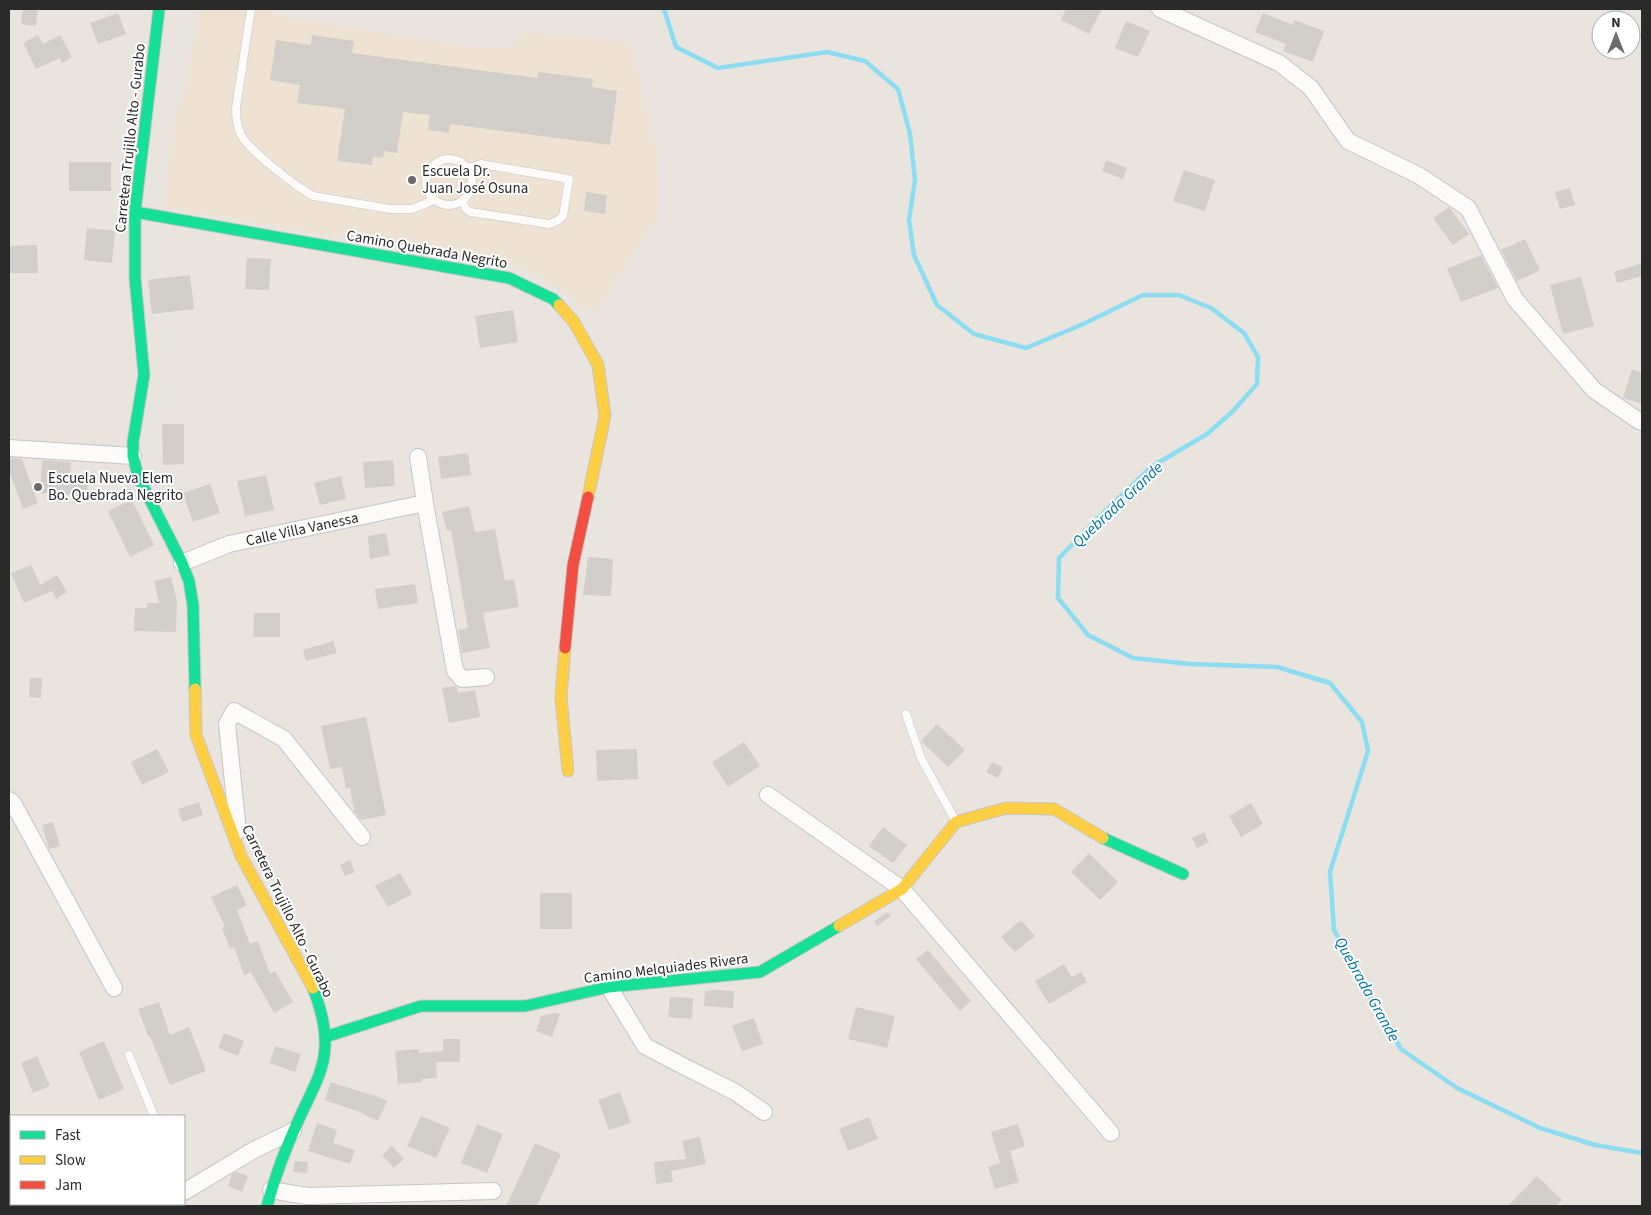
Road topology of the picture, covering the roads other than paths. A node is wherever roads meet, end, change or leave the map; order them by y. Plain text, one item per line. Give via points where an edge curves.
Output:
1 (159, 9) edge
2 (251, 9) edge
3 (1160, 9) edge
4 (468, 168) junction
5 (434, 200) junction
6 (463, 201) junction
7 (135, 212) junction
8 (1642, 422) edge
9 (9, 448) edge
10 (133, 456) junction
11 (418, 457) dead end
12 (425, 503) junction
13 (182, 563) junction
14 (486, 677) dead end
15 (906, 714) dead end
16 (568, 771) dead end
17 (768, 795) dead end
18 (9, 800) edge
19 (956, 822) junction
20 (362, 837) dead end
21 (241, 856) junction
22 (1183, 874) dead end
23 (902, 889) junction
24 (609, 987) junction
25 (114, 988) dead end
26 (325, 1037) junction
27 (129, 1055) dead end
28 (764, 1112) dead end
29 (154, 1115) edge
30 (294, 1131) junction
31 (1111, 1133) dead end
32 (185, 1190) edge
33 (493, 1191) dead end
34 (269, 1198) edge

1 - 7 street, Carretera Trujillo Alto - Gurabo
2 - 5 lane via 236,108 241,135 250,147 313,196 390,209 412,209
3 - 8 street via 1279,63 1311,88 1348,141 1418,175 1468,208 1515,299 1594,390
4 - 5 lane via 452,159 435,164 426,179 426,188
4 - 6 lane via 472,186
4 - 6 lane via 481,164 568,179 563,216 549,224 470,212
5 - 6 lane via 446,206
7 - 10 street, Carretera Trujillo Alto - Gurabo via 135,278 144,375
7 - 16 street, Camino Quebrada Negrito via 509,278 553,300 574,322 598,366 605,416 573,565 561,697
9 - 10 street
10 - 13 street, Carretera Trujillo Alto - Gurabo via 145,492
11 - 12 street
12 - 13 street, Calle Villa Vanessa via 229,544
12 - 14 street via 455,671 462,679
13 - 21 street, Carretera Trujillo Alto - Gurabo via 193,605 196,735
15 - 19 lane via 921,758
17 - 23 street
18 - 25 street
19 - 22 street via 1006,808 1054,809 1098,836
19 - 23 street, Camino Melquiades Rivera
20 - 21 street via 284,739 234,711 227,724
21 - 26 street, Carretera Trujillo Alto - Gurabo via 313,988
23 - 24 street, Camino Melquiades Rivera via 760,972
23 - 31 street
24 - 26 street, Camino Melquiades Rivera via 525,1006 421,1006
24 - 28 street via 645,1046 735,1092
26 - 30 street, Carretera Trujillo Alto - Gurabo via 322,1066
27 - 29 lane
30 - 32 street via 252,1150
30 - 34 street, Carretera Trujillo Alto - Gurabo
33 - 34 street

